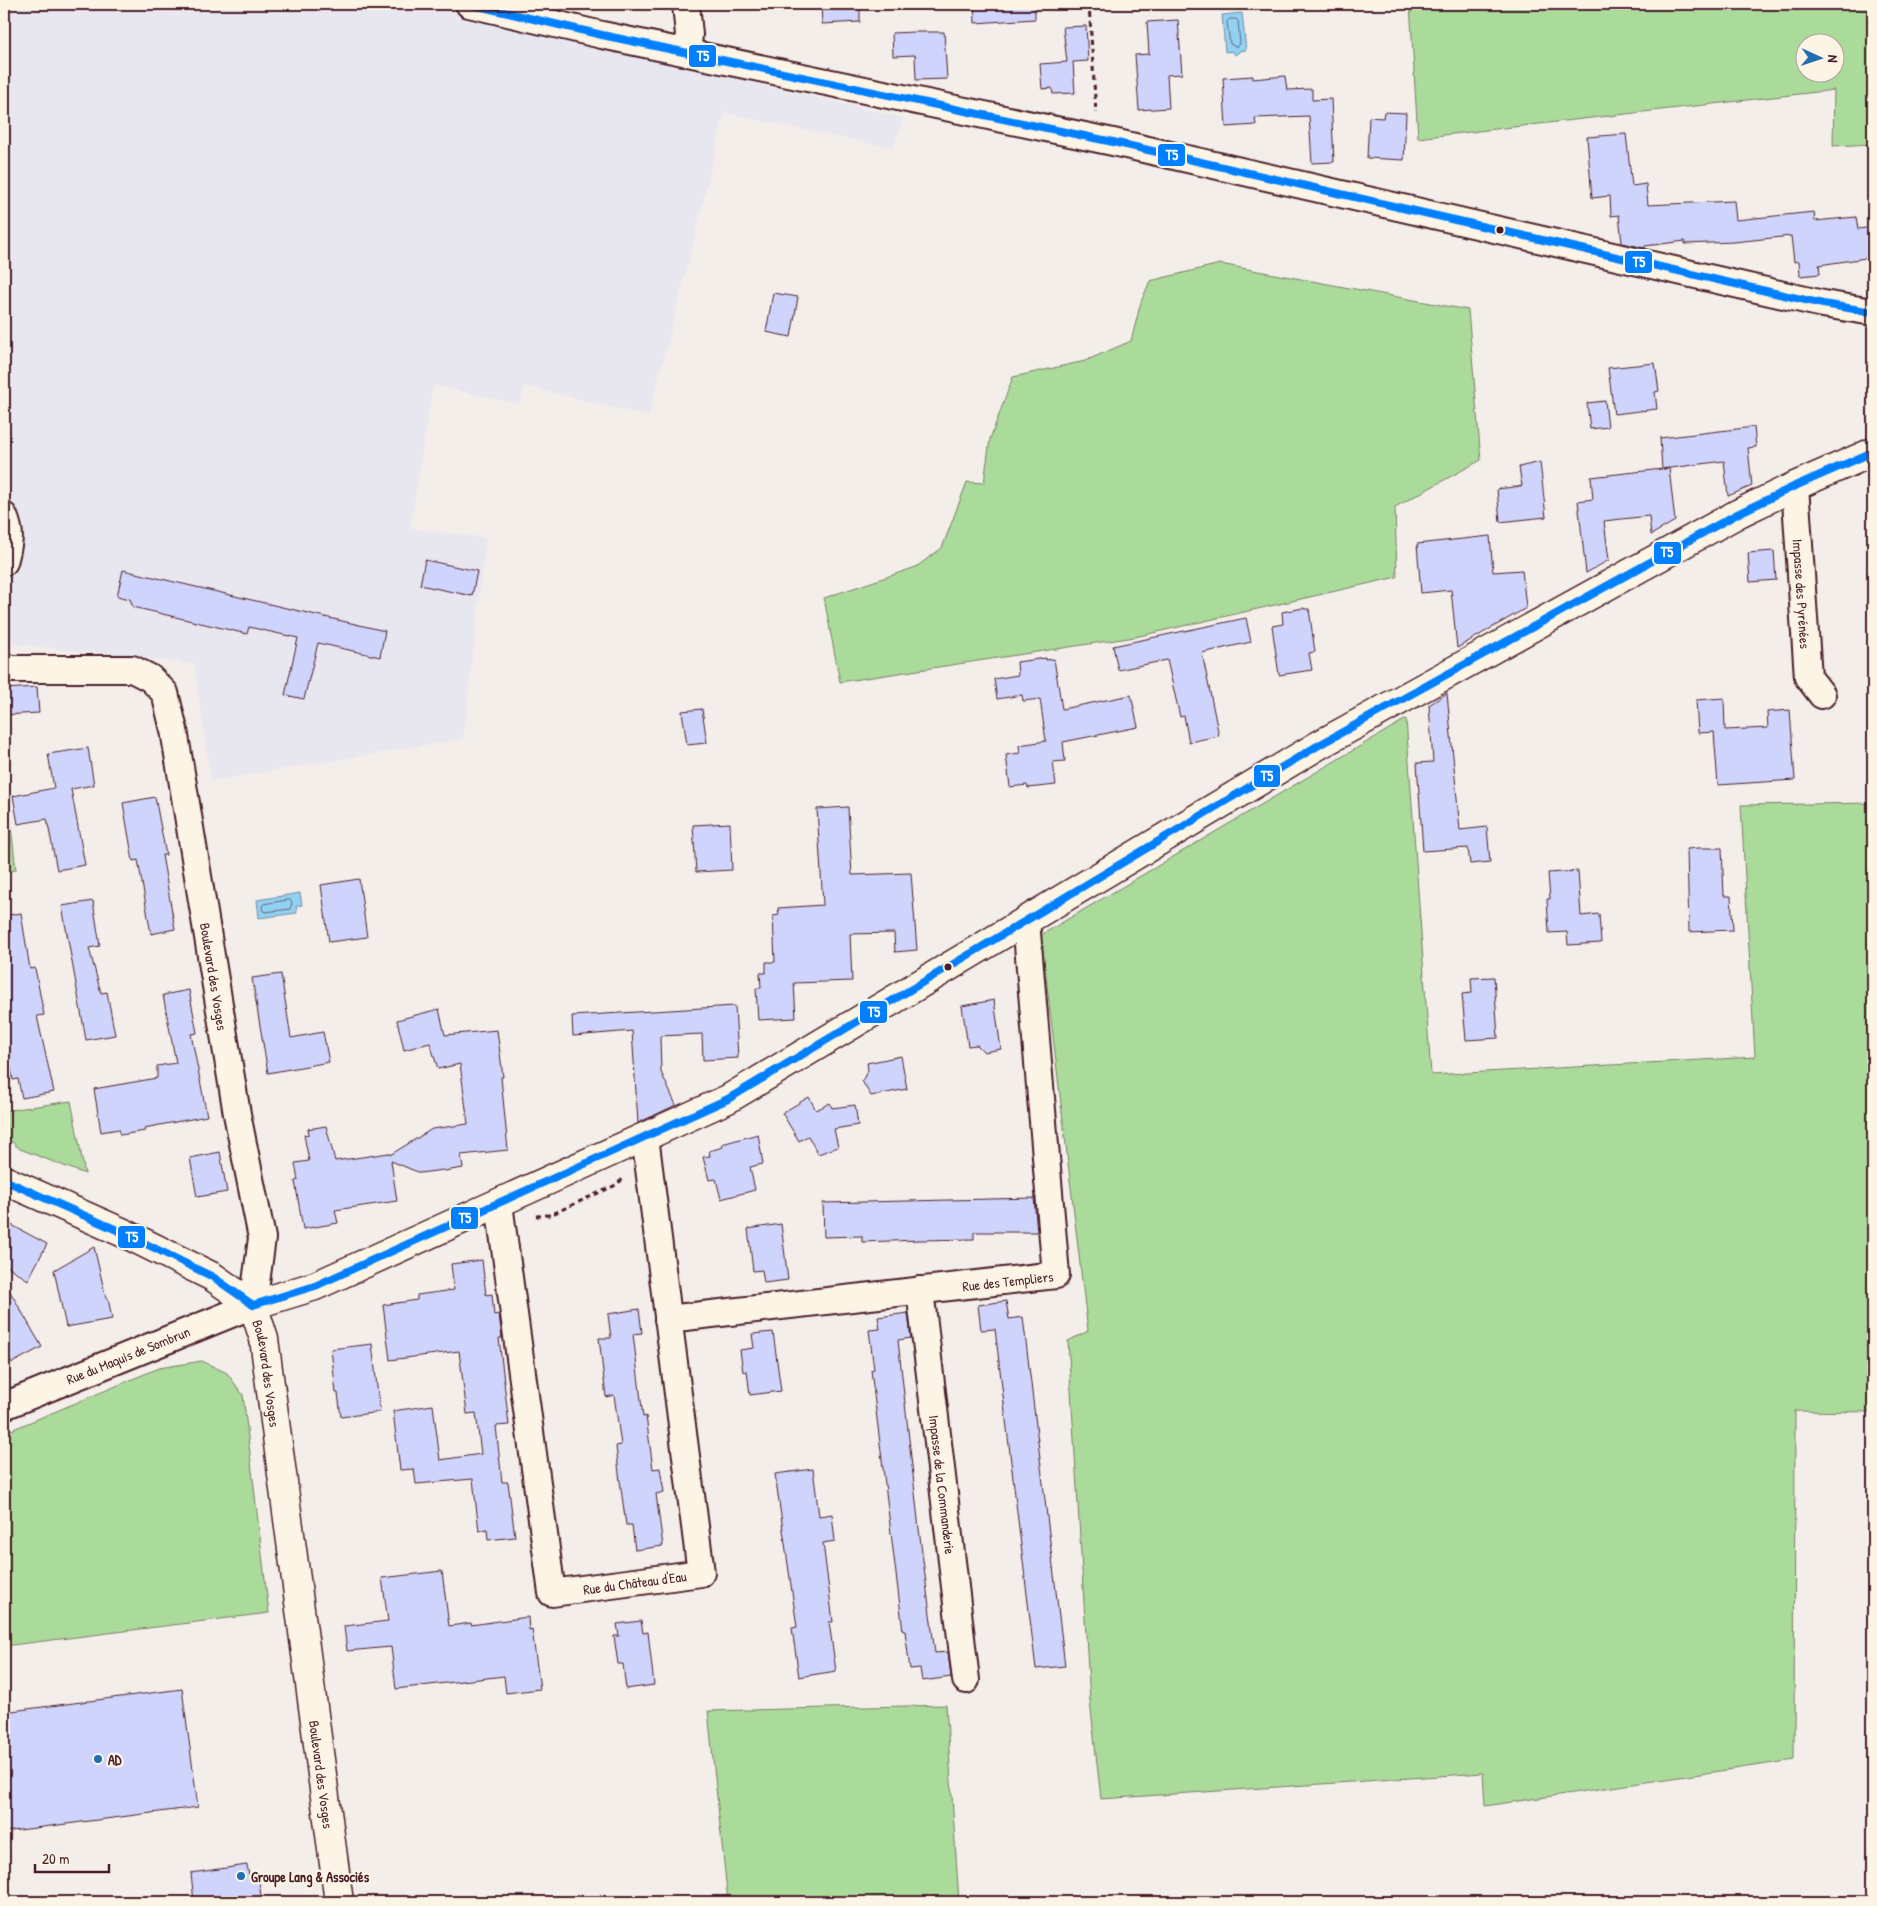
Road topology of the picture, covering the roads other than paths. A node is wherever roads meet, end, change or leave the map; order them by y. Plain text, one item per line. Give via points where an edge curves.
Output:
1 (469, 4) edge
2 (686, 4) edge
3 (687, 52) junction
4 (1873, 312) edge
5 (1873, 452) edge
6 (1795, 486) junction
7 (4, 516) edge
8 (4, 562) edge
9 (4, 666) edge
10 (1822, 695) dead end
11 (1026, 921) junction
12 (645, 1138) junction
13 (4, 1180) edge
14 (499, 1204) junction
15 (920, 1290) junction
16 (253, 1305) junction
17 (668, 1319) junction
18 (4, 1406) edge
19 (966, 1680) dead end
20 (339, 1902) edge

1 - 3 street
2 - 3 street
3 - 4 street via 1098,139 1823,304
5 - 6 main road
6 - 10 street, Impasse des Pyrénées via 1808,677
6 - 11 main road via 1739,513 1319,745
7 - 8 street via 10,532
9 - 16 street, Boulevard des Vosges via 9,669 132,669 150,678 165,693 174,730 237,1114 262,1238
11 - 12 main road via 728,1099
11 - 15 street, Rue des Templiers via 1056,1275
12 - 14 main road
12 - 17 street, Rue du Château d'Eau
13 - 16 main road via 213,1277
14 - 16 main road via 315,1286
14 - 17 street, Rue du Château d'Eau via 552,1593 701,1573
15 - 17 street, Rue des Templiers
15 - 19 street, Impasse de la Commanderie
16 - 18 street, Rue du Maquis de Sombrun
16 - 20 main road, Boulevard des Vosges via 264,1339

